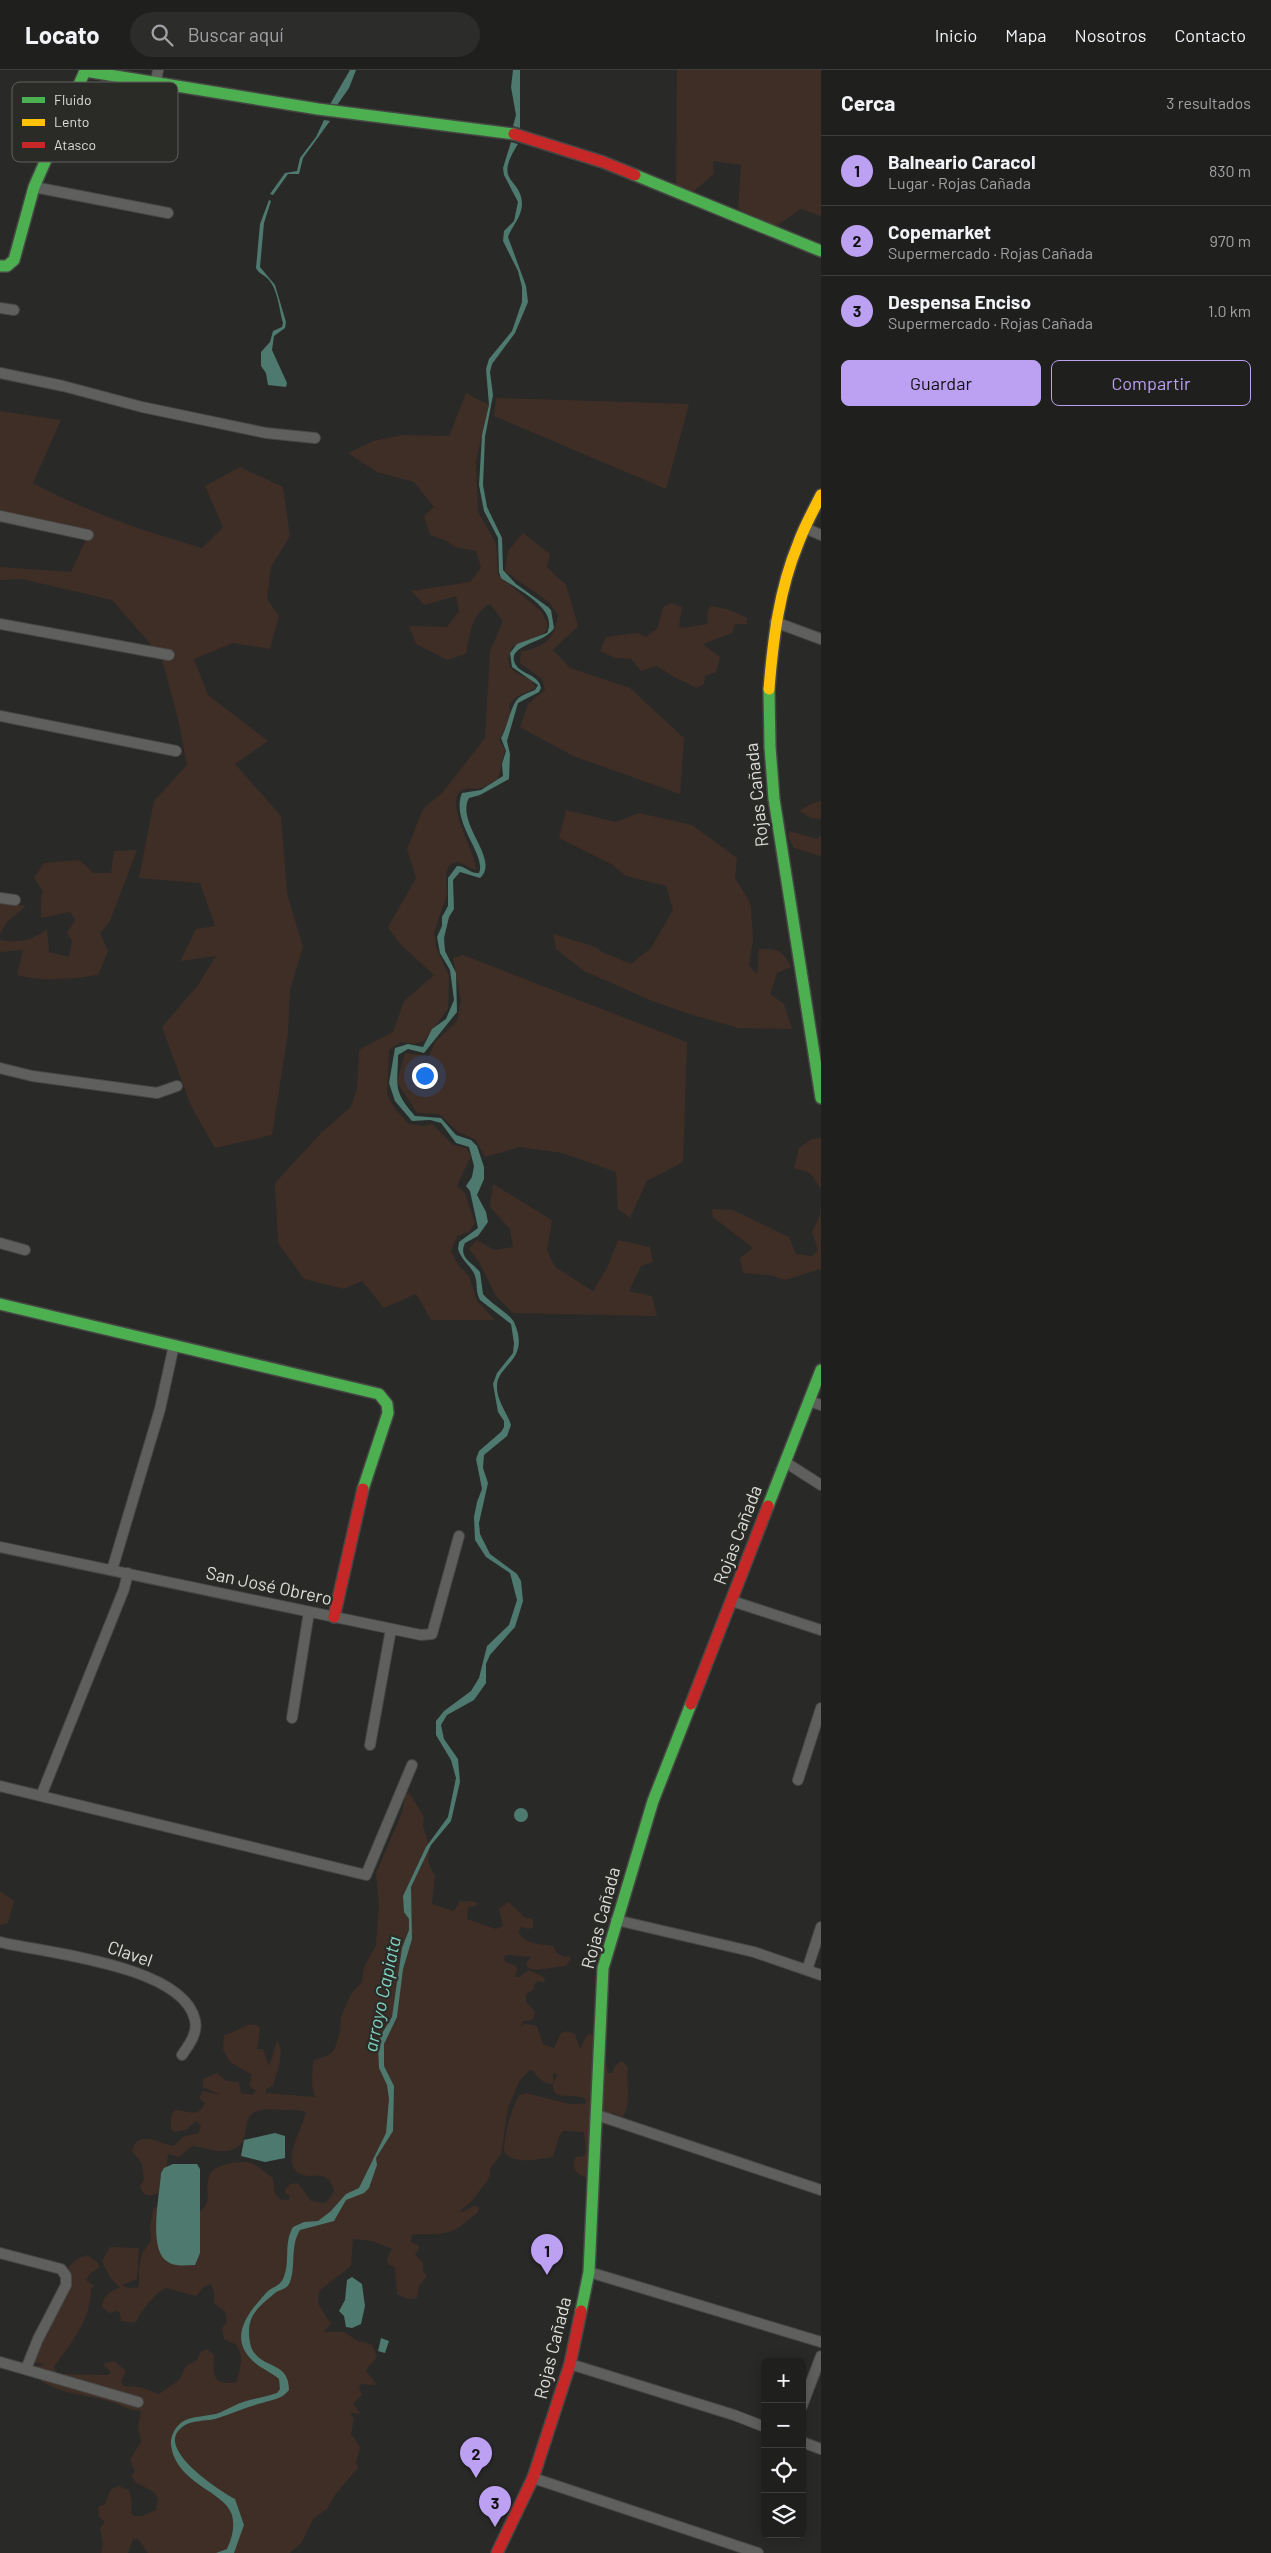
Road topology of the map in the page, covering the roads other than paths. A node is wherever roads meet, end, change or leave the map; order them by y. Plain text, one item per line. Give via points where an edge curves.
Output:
1 (82, 70) edge
2 (157, 75) edge
3 (77, 82) edge
4 (44, 162) edge
5 (34, 187) junction
6 (168, 212) dead end
7 (821, 251) edge
8 (0, 266) edge
9 (0, 308) edge
10 (14, 310) dead end
11 (0, 373) edge
12 (315, 438) dead end
13 (821, 495) edge
14 (0, 516) edge
15 (805, 528) junction
16 (88, 535) dead end
17 (821, 535) edge
18 (775, 622) junction
19 (0, 624) edge
20 (821, 639) edge
21 (169, 655) dead end
22 (0, 716) edge
23 (176, 751) dead end
24 (0, 898) edge
25 (15, 900) dead end
26 (816, 1043) edge
27 (0, 1068) edge
28 (177, 1086) dead end
29 (821, 1098) edge
30 (0, 1243) edge
31 (25, 1250) dead end
32 (0, 1304) edge
33 (174, 1345) junction
34 (821, 1370) edge
35 (809, 1401) junction
36 (821, 1405) edge
37 (785, 1462) junction
38 (821, 1485) edge
39 (459, 1536) dead end
40 (0, 1547) edge
41 (112, 1570) junction
42 (128, 1573) junction
43 (732, 1601) junction
44 (309, 1612) junction
45 (334, 1617) junction
46 (392, 1629) junction
47 (821, 1630) edge
48 (821, 1708) edge
49 (292, 1718) dead end
50 (370, 1745) dead end
51 (412, 1765) dead end
52 (798, 1780) dead end
53 (0, 1786) edge
54 (41, 1796) junction
55 (616, 1920) junction
56 (821, 1927) edge
57 (0, 1942) edge
58 (807, 1970) junction
59 (821, 1975) edge
60 (182, 2056) dead end
61 (597, 2115) junction
62 (821, 2190) edge
63 (0, 2254) edge
64 (590, 2272) junction
65 (821, 2342) edge
66 (821, 2356) edge
67 (0, 2362) edge
68 (570, 2364) junction
69 (26, 2369) junction
70 (138, 2402) dead end
71 (803, 2403) edge
72 (761, 2425) edge
73 (806, 2443) edge
74 (821, 2448) edge
75 (532, 2478) junction
76 (497, 2553) edge
77 (758, 2553) edge

1 - 2 main road
1 - 3 main road
2 - 7 main road via 318,110 504,131 523,136 603,162
4 - 5 main road
5 - 6 street
5 - 8 main road via 14,260 7,266
9 - 10 street
11 - 12 street via 266,433
13 - 15 main road, Rojas Cañada
14 - 16 street
15 - 17 street
15 - 18 main road, Rojas Cañada via 787,573
18 - 20 street
18 - 26 main road, Rojas Cañada via 768,675 769,760 777,832
19 - 21 street
22 - 23 street
24 - 25 street
26 - 29 main road, Rojas Cañada
27 - 28 street via 32,1076 157,1093
30 - 31 street
32 - 33 main road
33 - 41 street via 160,1408
33 - 45 main road via 379,1394 387,1404 388,1414 361,1496
34 - 35 main road, Rojas Cañada
35 - 36 street
35 - 37 main road, Rojas Cañada
37 - 38 street
37 - 43 main road, Rojas Cañada
39 - 46 street, San José Obrero via 432,1634 421,1636
40 - 41 street, San José Obrero
41 - 42 street, San José Obrero
42 - 44 street, San José Obrero
42 - 54 street
43 - 47 street
43 - 55 main road, Rojas Cañada via 653,1801
44 - 45 street, San José Obrero
44 - 49 street
45 - 46 street, San José Obrero
46 - 50 street
48 - 52 street
51 - 54 street via 366,1875
53 - 54 street
55 - 58 street via 754,1952
55 - 61 main road, Rojas Cañada via 603,1976
56 - 58 street
57 - 60 street, Clavel via 36,1951 90,1958 159,1981 176,1993 195,2020 195,2034
58 - 59 street
61 - 62 street
61 - 64 main road, Rojas Cañada
63 - 69 street via 61,2269 66,2276 66,2285
64 - 65 street
64 - 68 main road, Rojas Cañada
66 - 71 street
67 - 69 street
68 - 72 street
68 - 75 main road, Rojas Cañada
69 - 70 street
73 - 74 street
75 - 76 main road, Rojas Cañada
75 - 77 street

